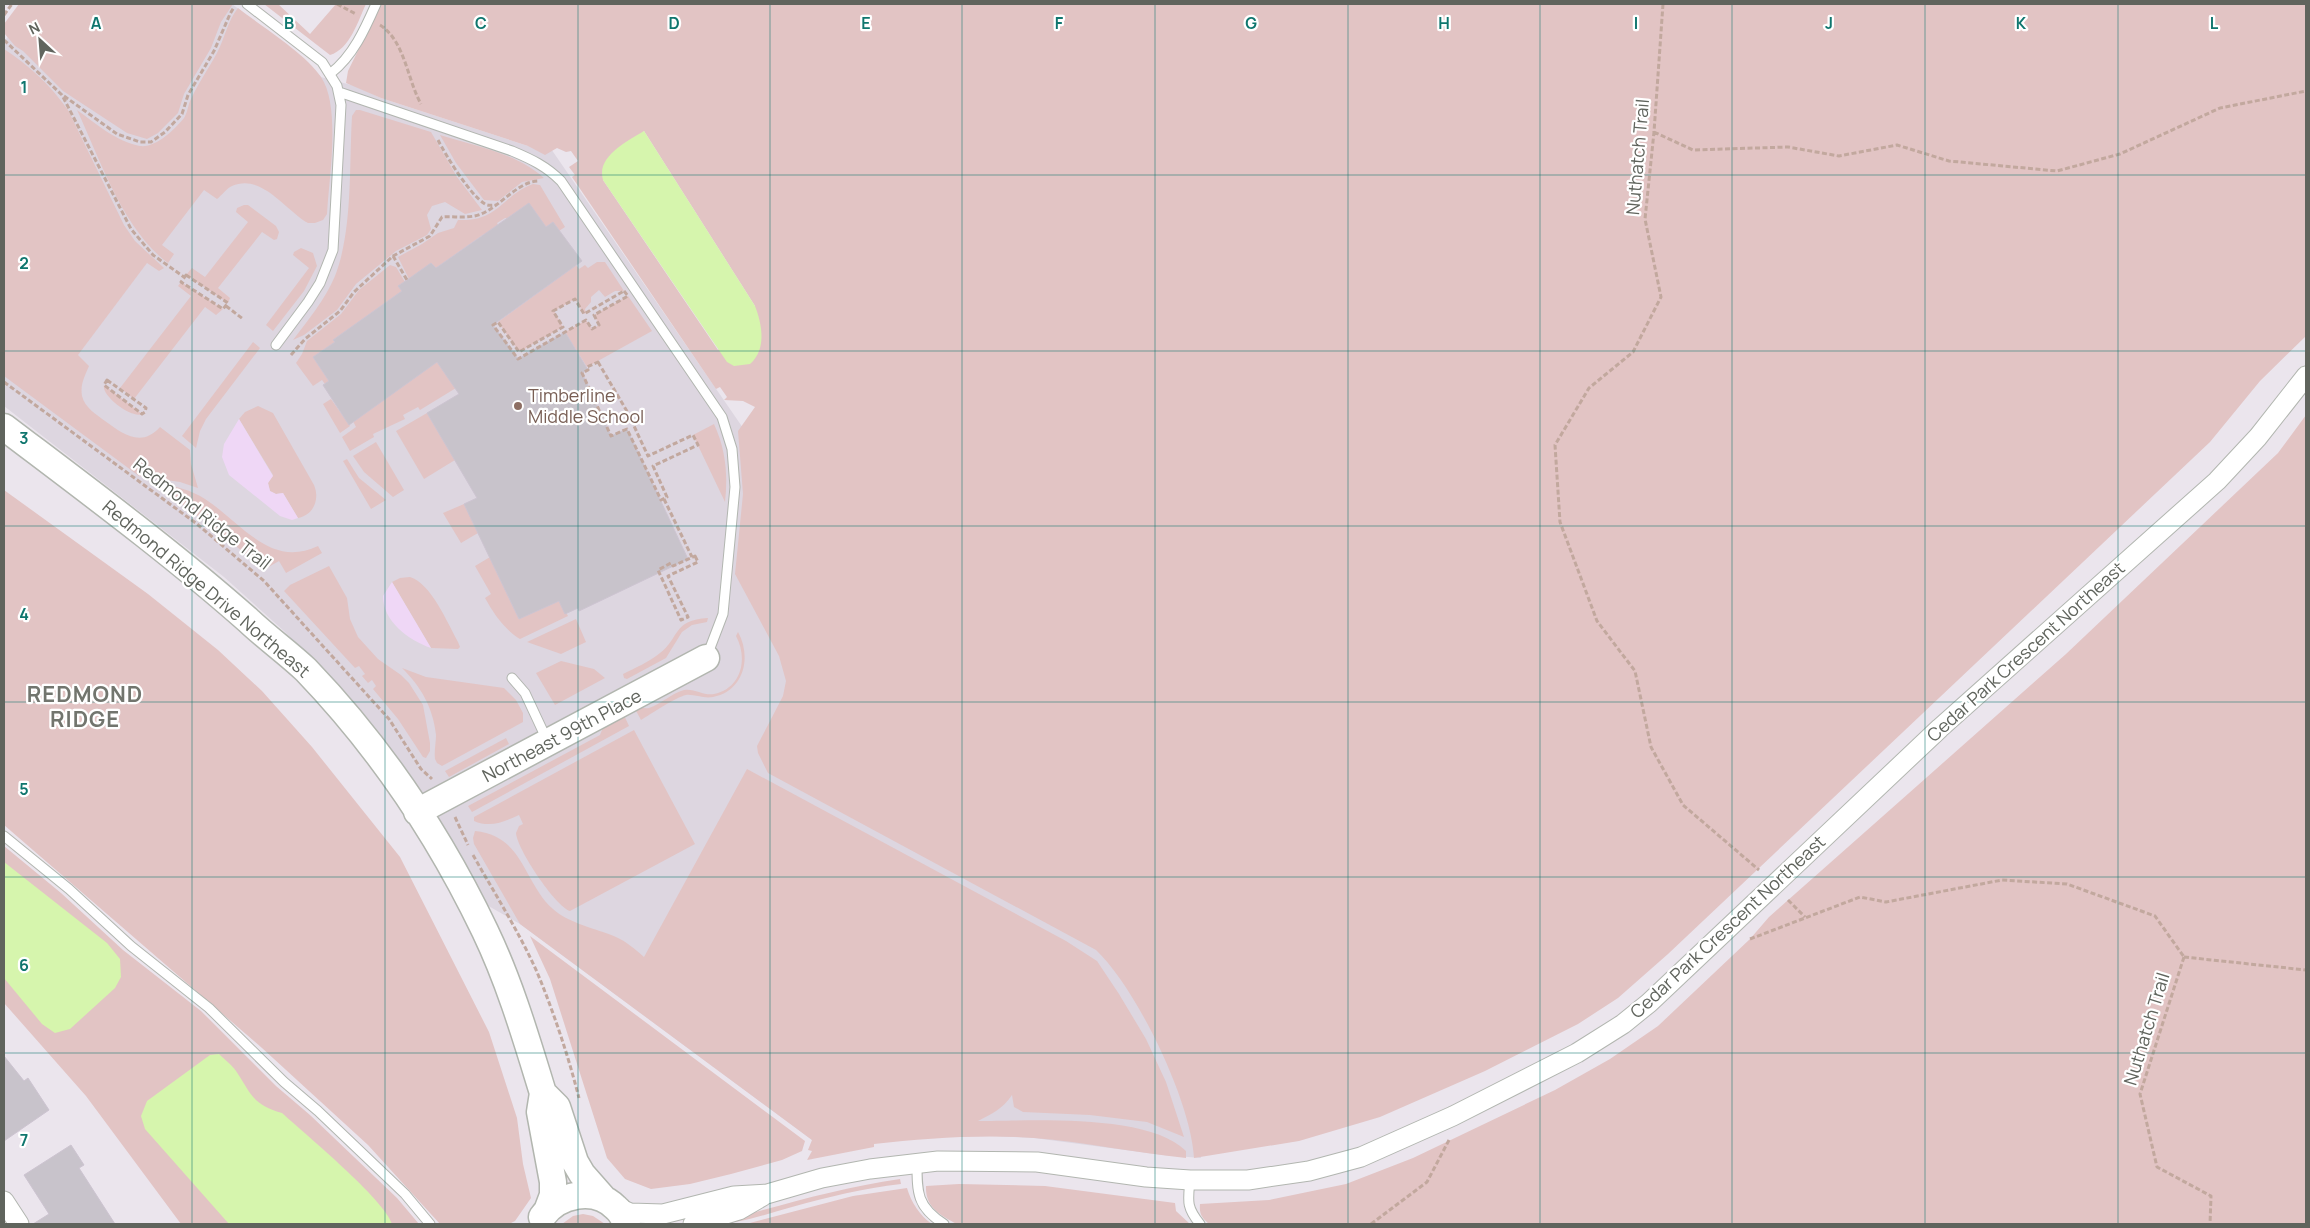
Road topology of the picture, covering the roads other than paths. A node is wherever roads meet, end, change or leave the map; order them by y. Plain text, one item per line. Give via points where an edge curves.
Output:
1 (247, 4) edge
2 (376, 4) edge
3 (331, 74) junction
4 (339, 92) junction
5 (276, 345) dead end
6 (2306, 376) edge
7 (4, 427) edge
8 (706, 658) joint
9 (512, 678) dead end
10 (548, 743) junction
11 (417, 812) junction
12 (4, 836) edge
13 (543, 1093) junction
14 (917, 1163) junction
15 (1190, 1180) junction
16 (767, 1194) junction
17 (4, 1201) edge
18 (616, 1210) edge
19 (543, 1217) edge
20 (19, 1224) edge
21 (430, 1224) edge
22 (693, 1224) edge
23 (944, 1224) edge
24 (1200, 1224) edge

1 - 3 lane via 322,62
2 - 3 lane via 347,58
3 - 4 lane
4 - 5 lane via 333,250 316,289
4 - 8 lane via 512,151 534,160 552,173 722,417 732,449 735,487 723,614
6 - 15 street, Cedar Park Crescent Northeast via 2258,437 2217,481 1940,728 1699,958 1623,1024 1525,1080 1361,1157 1276,1177
7 - 11 street, Redmond Ridge Drive Northeast via 154,542 304,669 381,759
8 - 10 street, Northeast 99th Place
9 - 10 lane via 525,693
10 - 11 street, Northeast 99th Place
11 - 13 street, Redmond Ridge Drive Northeast via 486,932 506,979
12 - 21 lane via 131,946 209,1008 405,1194
13 - 18 street, Redmond Ridge Drive Northeast via 557,1107 582,1174
13 - 19 street, Redmond Ridge Drive Northeast via 540,1112 553,1182 553,1195
14 - 15 street, Cedar Park Crescent Northeast via 1013,1160
14 - 16 street, Cedar Park Crescent Northeast via 822,1178
14 - 23 lane via 916,1187 920,1201 926,1211
15 - 24 lane via 1188,1204
16 - 18 street, Cedar Park Crescent Northeast via 734,1196 663,1214
16 - 22 street, Cedar Park Crescent Northeast via 738,1210
17 - 20 street
18 - 19 street, Redmond Ridge Drive Northeast via 580,1195 562,1200

